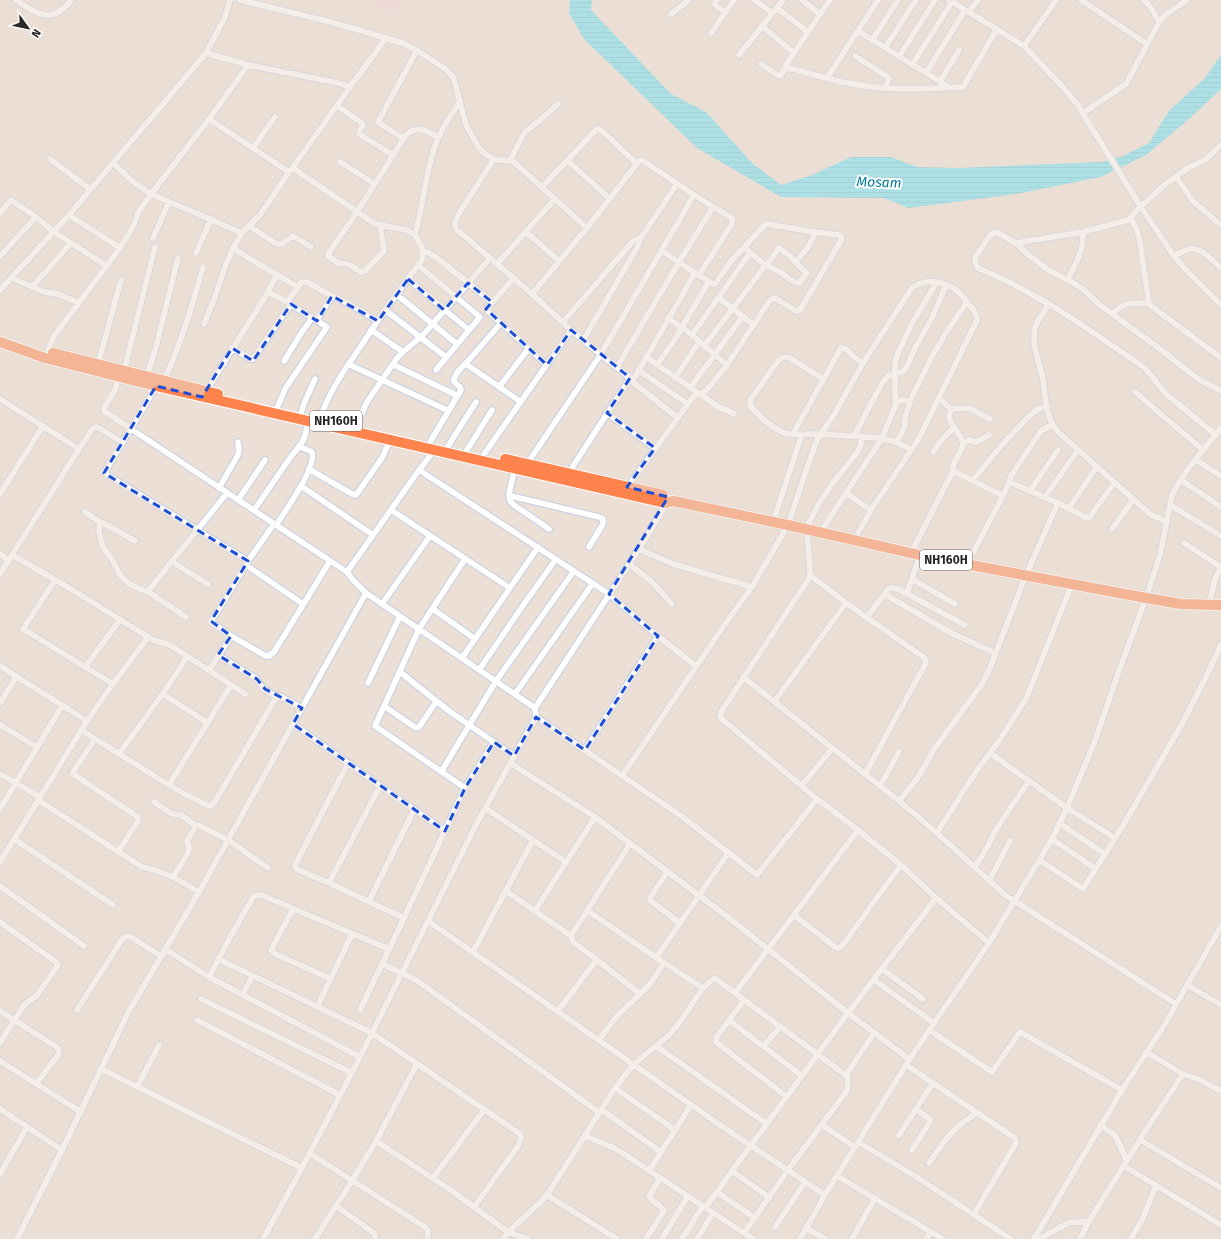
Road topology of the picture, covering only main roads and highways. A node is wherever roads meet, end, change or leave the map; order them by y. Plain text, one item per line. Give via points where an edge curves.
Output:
1 (0, 335) edge
2 (0, 342) edge
3 (46, 355) junction
4 (121, 374) junction
5 (160, 382) junction
6 (276, 410) junction
7 (315, 421) junction
8 (433, 446) junction
9 (482, 457) junction
10 (566, 477) junction
11 (1221, 605) edge

1 - 3 highway, NH160H
2 - 3 highway, NH160H
3 - 4 highway, NH160H
3 - 4 highway, NH160H via 98,364
4 - 5 highway, NH160H
4 - 5 highway, NH160H via 147,376
5 - 6 highway, NH160H
6 - 7 highway, NH160H
6 - 7 highway, NH160H via 301,413
7 - 8 highway, NH160H via 390,440
7 - 8 highway, NH160H via 356,426
8 - 9 highway, NH160H
8 - 9 highway, NH160H via 467,450
9 - 10 highway, NH160H via 515,468
9 - 10 highway, NH160H via 528,464
10 - 11 highway, NH160H via 915,554 1181,604

